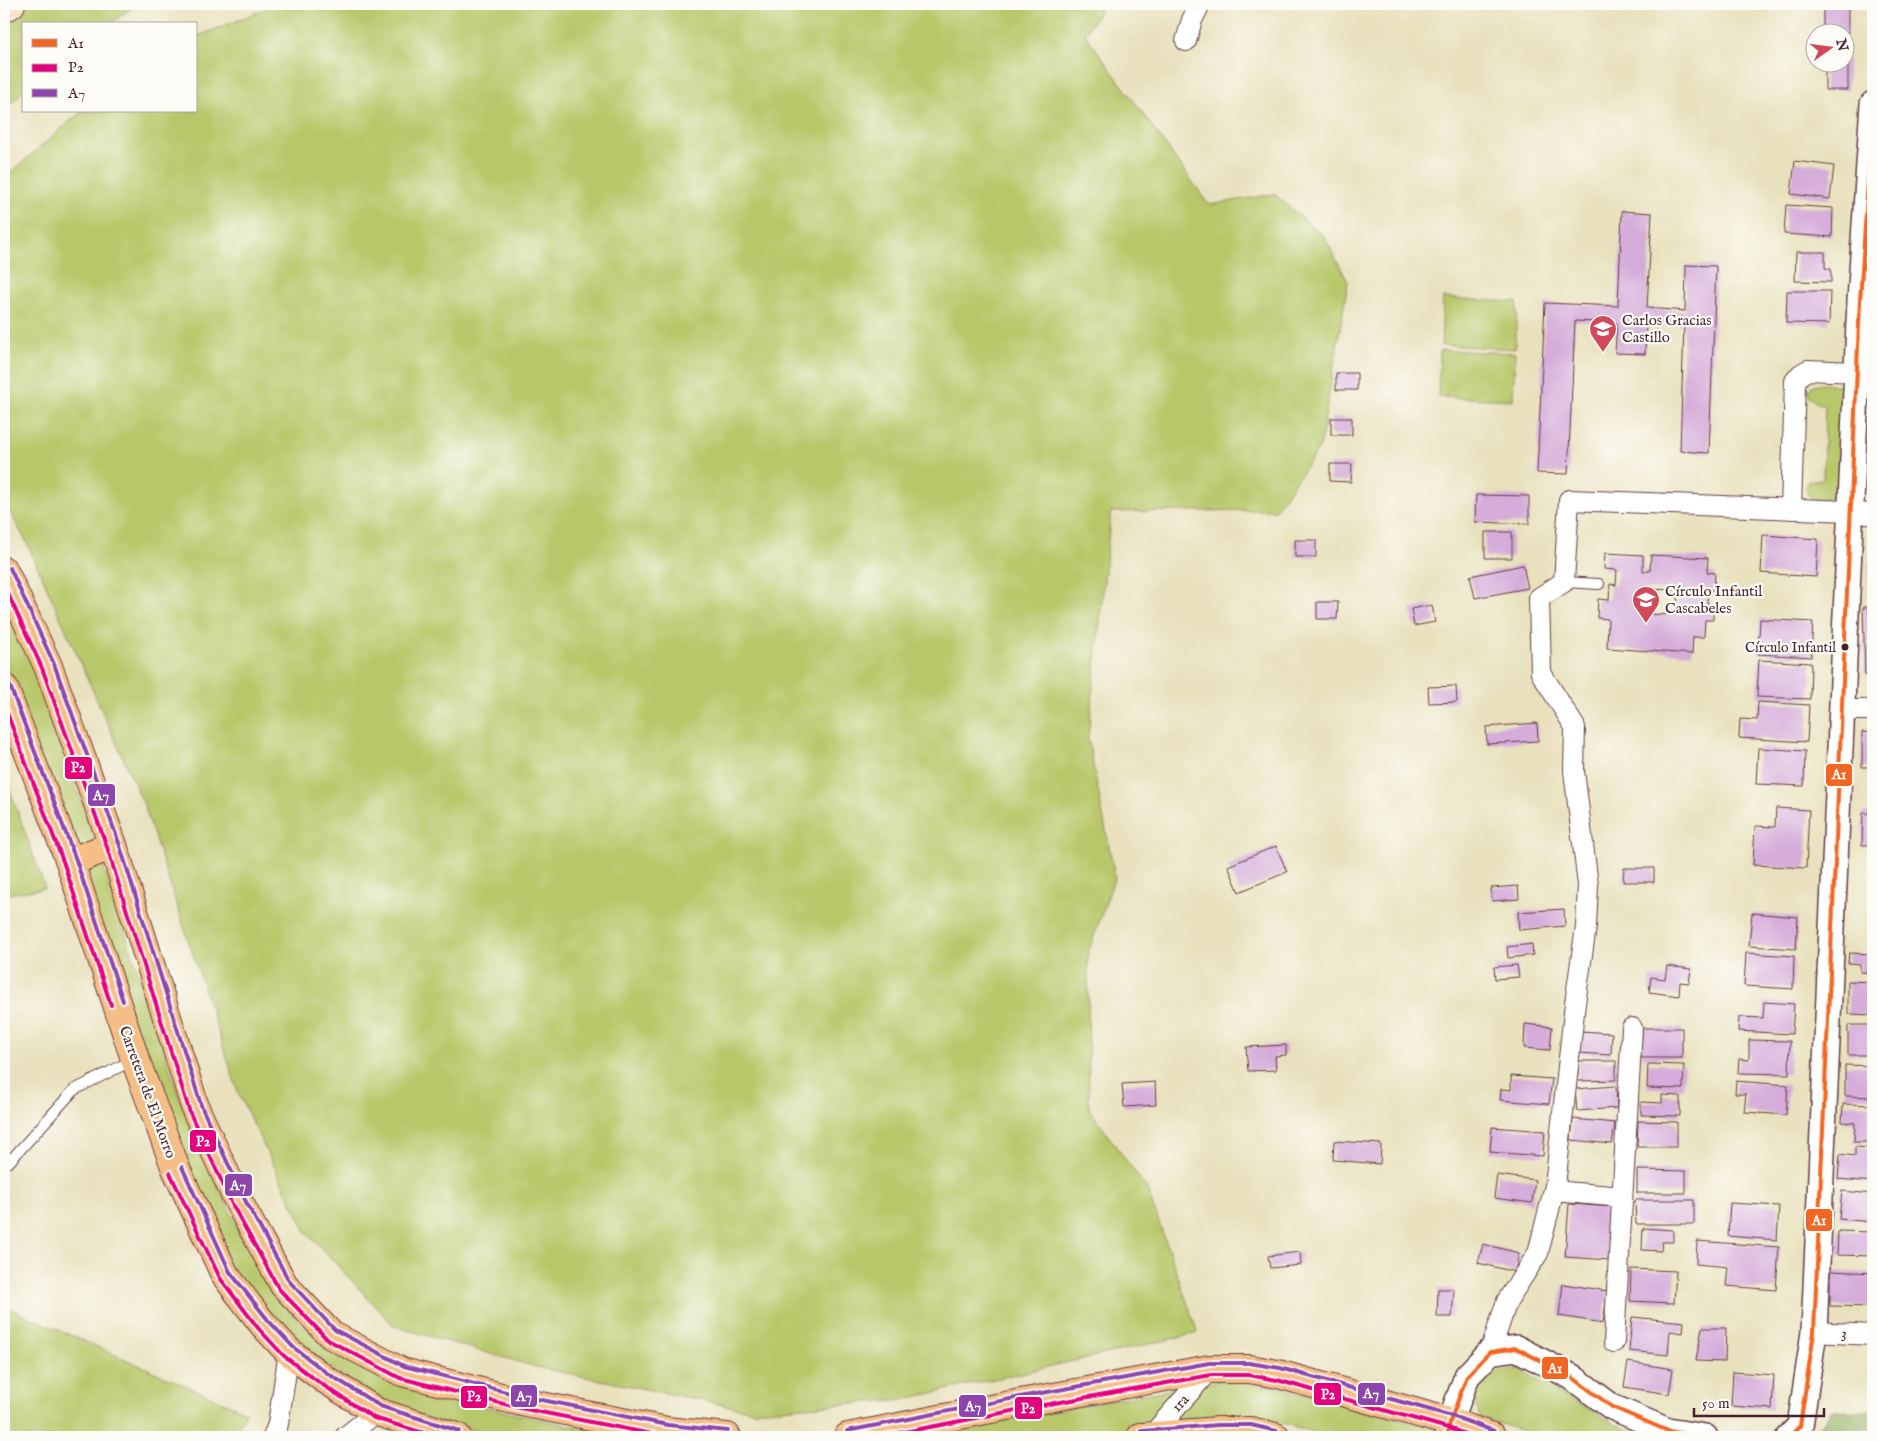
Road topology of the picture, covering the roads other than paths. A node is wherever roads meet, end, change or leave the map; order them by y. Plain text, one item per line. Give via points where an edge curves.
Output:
1 (10, 4) edge
2 (1200, 4) edge
3 (4, 8) edge
4 (1186, 41) dead end
5 (1873, 106) edge
6 (1866, 304) edge
7 (1856, 372) junction
8 (1791, 509) junction
9 (1861, 513) edge
10 (4, 571) edge
11 (1564, 582) junction
12 (1599, 584) dead end
13 (4, 688) edge
14 (1841, 710) junction
15 (1873, 710) edge
16 (112, 845) junction
17 (70, 862) junction
18 (1632, 1028) dead end
19 (136, 1059) junction
20 (9, 1162) dead end
21 (1554, 1191) junction
22 (1622, 1197) junction
23 (1814, 1332) junction
24 (1873, 1335) edge
25 (1614, 1342) dead end
26 (289, 1352) junction
27 (1490, 1352) junction
28 (1210, 1370) junction
29 (377, 1412) junction
30 (1448, 1430) edge
31 (273, 1437) edge
32 (345, 1437) edge
33 (457, 1437) edge
34 (727, 1437) edge
35 (848, 1437) edge
36 (1148, 1437) edge
37 (1276, 1437) edge
38 (1492, 1437) edge
39 (1705, 1437) edge
40 (1789, 1437) edge

1 - 3 main road
2 - 4 street
5 - 6 street
6 - 7 street
7 - 8 street via 1808,370 1795,381
7 - 9 street
8 - 9 street
8 - 11 street via 1569,500
9 - 14 street
10 - 16 main road via 48,666
11 - 12 lane
11 - 21 street via 1540,598 1541,673 1574,727 1574,771 1588,885 1586,928
13 - 17 main road, Carretera de El Morro
14 - 15 street
14 - 23 street
16 - 17 main road
16 - 34 main road via 196,1110 239,1203 284,1285 331,1335 402,1372 520,1402 667,1431
17 - 19 main road, Carretera de El Morro
18 - 22 street
19 - 20 lane via 74,1090
19 - 26 main road, Carretera de El Morro via 176,1169 224,1275
21 - 22 street
21 - 27 street via 1538,1253 1507,1301
22 - 25 street
23 - 24 street, 3
23 - 40 street via 1800,1426
26 - 29 main road, Carretera de El Morro
26 - 31 street via 278,1424
27 - 30 street via 1466,1376
27 - 39 street via 1516,1348 1572,1377 1612,1407 1668,1431
28 - 30 main road via 1249,1369 1278,1374
28 - 35 main road
28 - 36 street, 1ra
29 - 32 street
29 - 33 main road, Carretera de El Morro
30 - 38 main road
36 - 37 main road via 1218,1431 1251,1431

